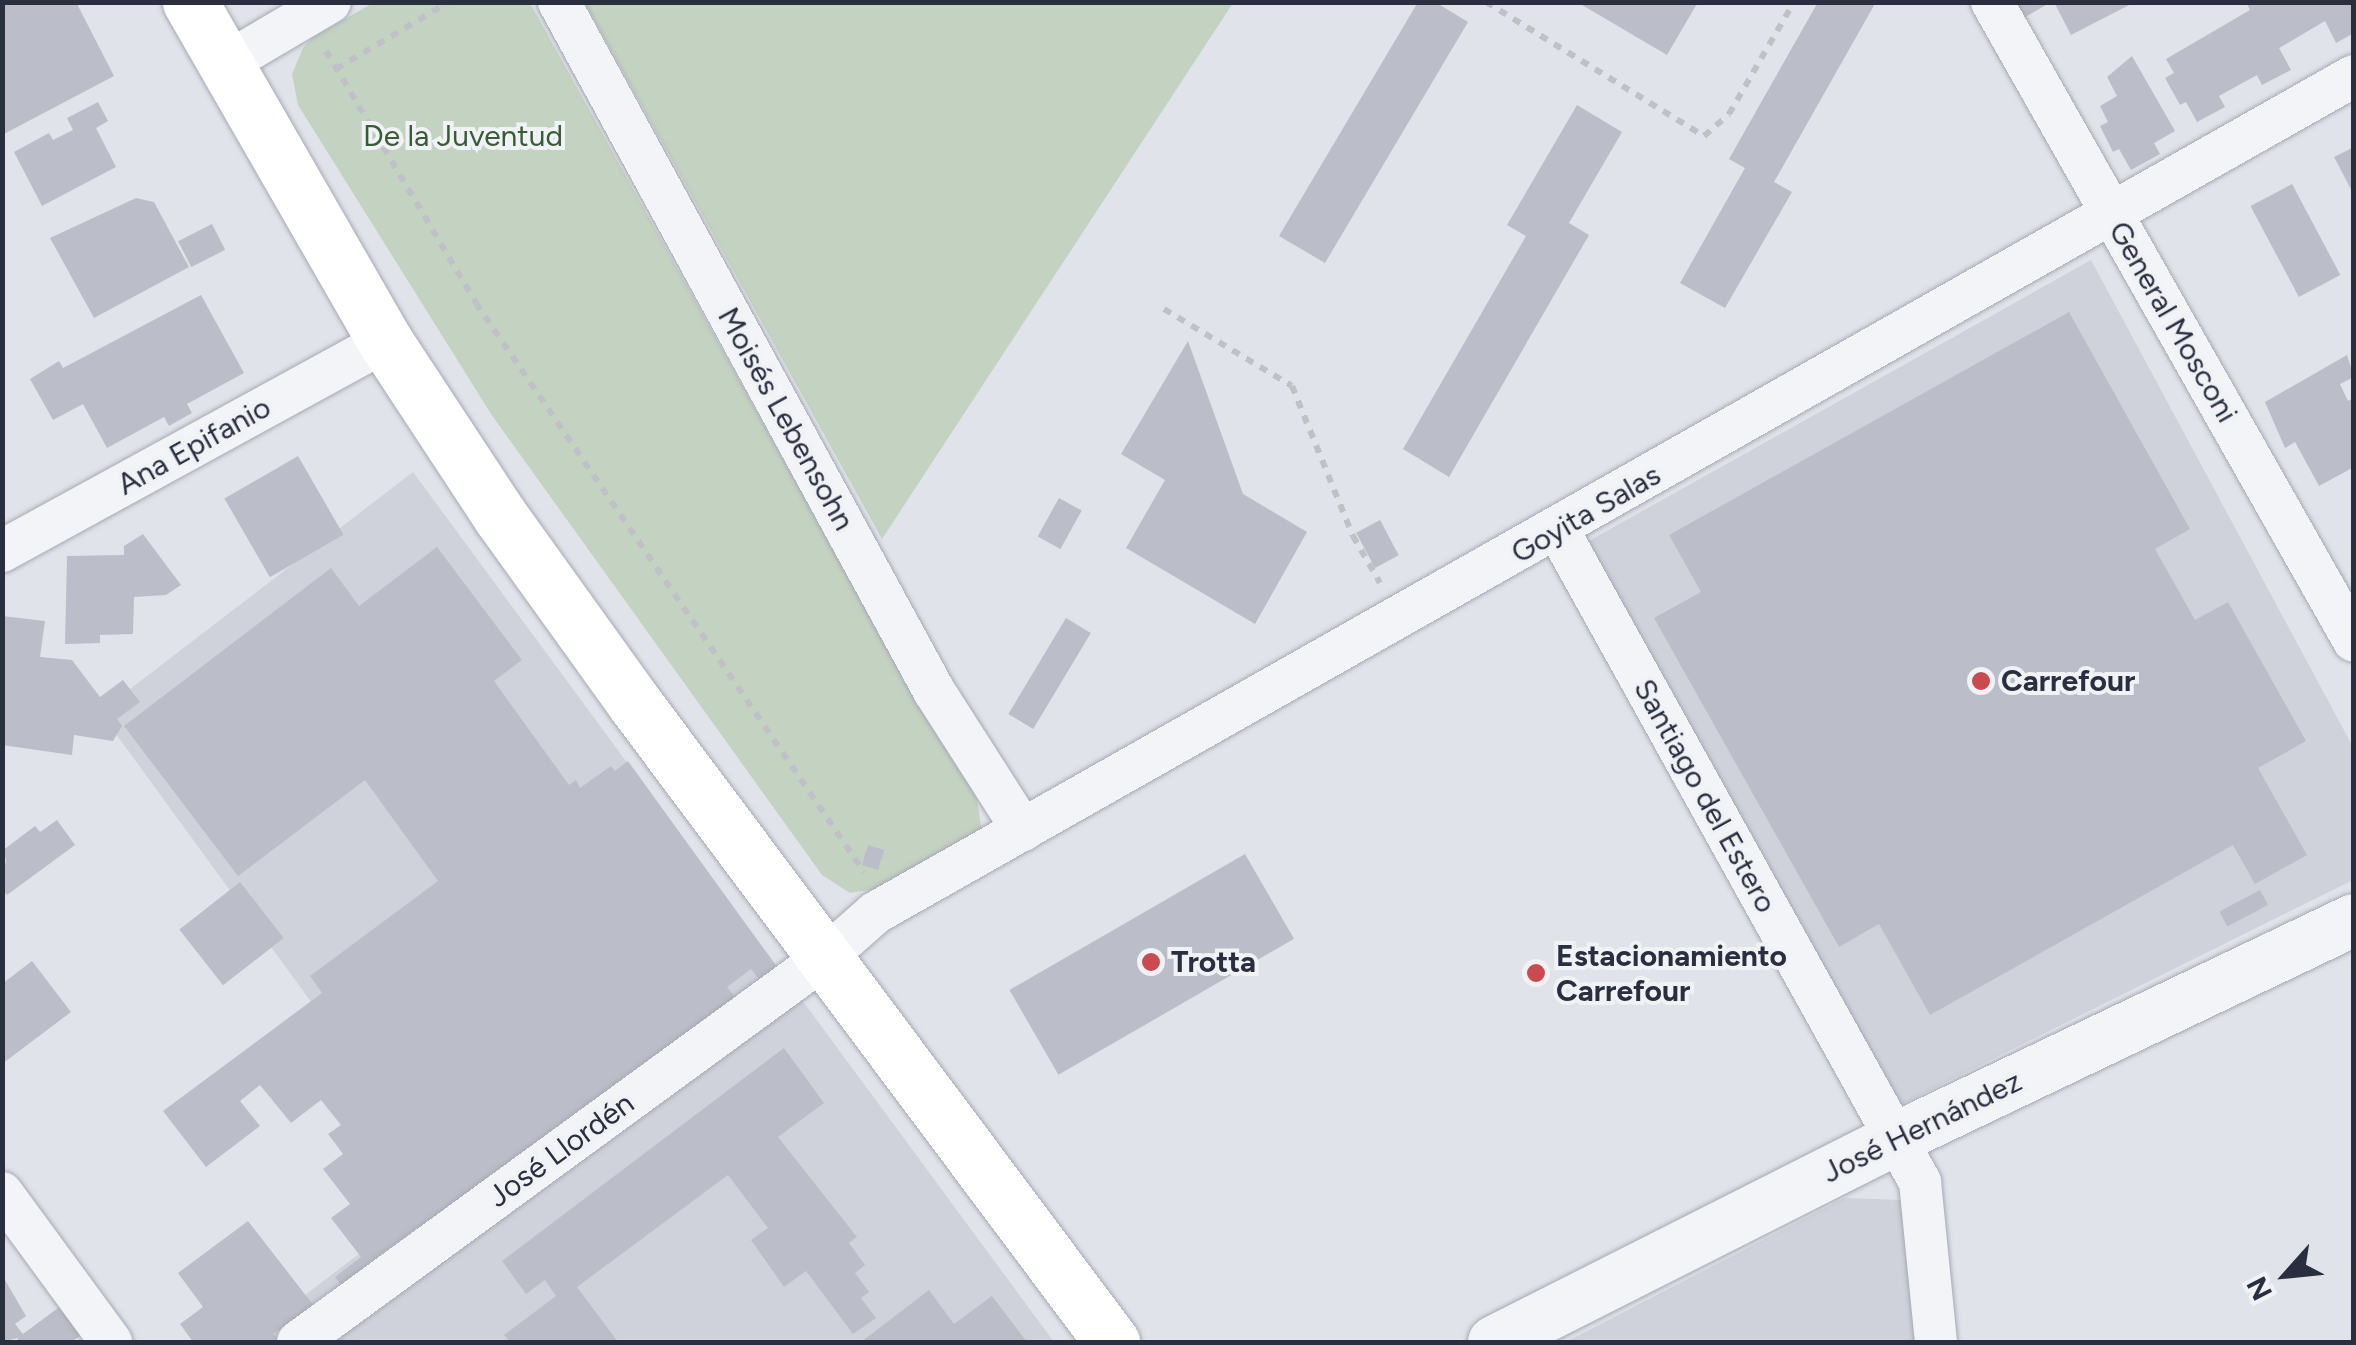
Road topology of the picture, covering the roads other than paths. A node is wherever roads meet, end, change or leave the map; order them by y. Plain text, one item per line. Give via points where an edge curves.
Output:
1 (190, 2) edge
2 (559, 2) edge
3 (1992, 2) edge
4 (318, 10) edge
5 (223, 64) junction
6 (2354, 76) edge
7 (2111, 214) junction
8 (385, 341) junction
9 (1558, 530) junction
10 (2, 551) edge
11 (2354, 641) edge
12 (1023, 830) junction
13 (2354, 920) edge
14 (824, 958) junction
15 (1898, 1138) junction
16 (2, 1194) edge
17 (111, 1342) edge
18 (298, 1342) edge
19 (1112, 1342) edge
20 (1494, 1342) edge
21 (1936, 1342) edge

1 - 5 main road
2 - 12 street, Moisés Lebensohn via 934,691
3 - 7 street, General Mosconi
4 - 5 street
5 - 8 main road
6 - 7 street, Goyita Salas
7 - 9 street, Goyita Salas
7 - 11 street, General Mosconi
8 - 10 street, Ana Epifanio
8 - 14 main road via 523,547
9 - 12 street, Goyita Salas
9 - 15 street, Santiago del Estero
12 - 14 street, Goyita Salas via 875,913
13 - 15 street, José Hernández
14 - 18 street, José Llordén
14 - 19 main road
15 - 20 street, José Hernández
15 - 21 street, Santiago del Estero via 1920,1182
16 - 17 street

